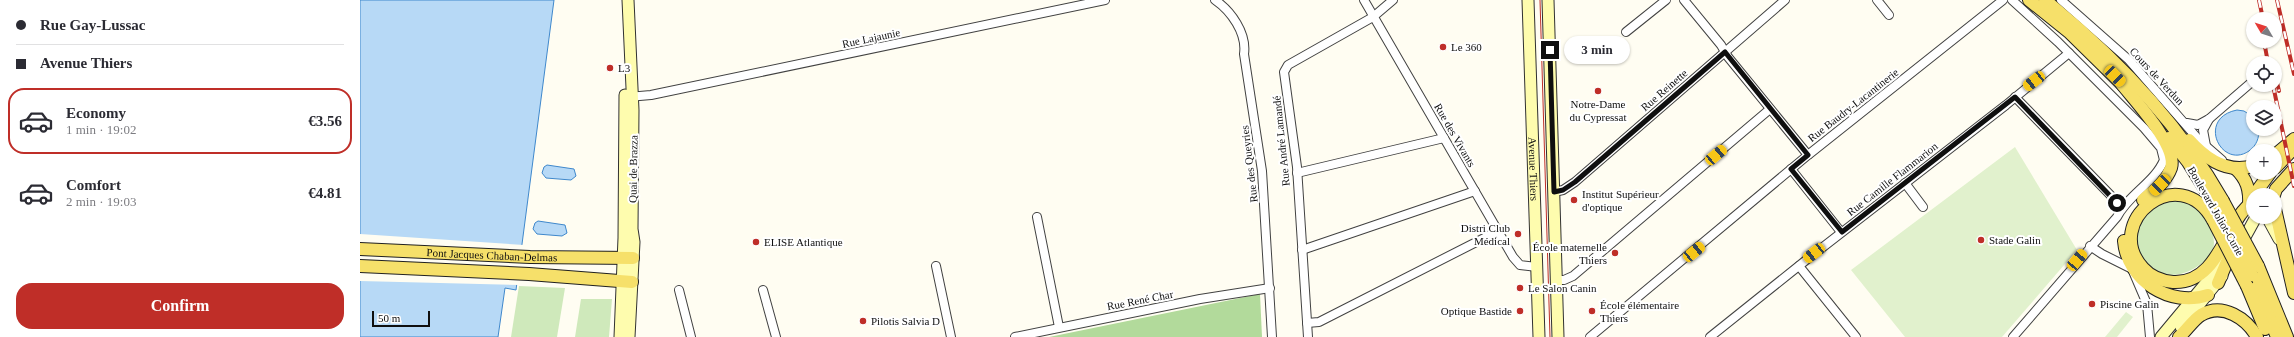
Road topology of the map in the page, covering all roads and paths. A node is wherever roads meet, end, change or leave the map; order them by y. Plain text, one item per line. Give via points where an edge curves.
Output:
1 (623, 0) edge
2 (628, 0) edge
3 (1105, 0) edge
4 (1215, 0) edge
5 (1364, 0) edge
6 (1393, 0) edge
7 (1528, 0) edge
8 (1548, 0) edge
9 (1666, 0) edge
10 (1684, 0) edge
11 (1784, 0) edge
12 (1877, 0) edge
13 (2003, 0) edge
14 (2012, 0) edge
15 (2029, 0) edge
16 (2045, 0) edge
17 (2061, 0) edge
18 (1889, 15) dead end
19 (1373, 17) junction
20 (1626, 32) dead end
21 (2088, 36) junction
22 (1725, 52) junction
23 (2069, 53) junction
24 (2122, 83) junction
25 (2246, 87) edge
26 (633, 97) junction
27 (2015, 97) junction
28 (1770, 109) junction
29 (2209, 119) junction
30 (2186, 122) junction
31 (1444, 138) junction
32 (2294, 139) edge
33 (2206, 147) junction
34 (2294, 148) edge
35 (2282, 149) edge
36 (1808, 155) junction
37 (2282, 161) edge
38 (2246, 167) edge
39 (2235, 168) junction
40 (1791, 169) junction
41 (2294, 169) edge
42 (1298, 173) junction
43 (1905, 184) junction
44 (2249, 188) edge
45 (2278, 188) edge
46 (1475, 191) junction
47 (1554, 192) junction
48 (1923, 207) dead end
49 (2122, 207) junction
50 (2246, 208) edge
51 (2218, 210) junction
52 (2246, 213) edge
53 (1037, 217) dead end
54 (2246, 220) edge
55 (2252, 224) edge
56 (2270, 224) edge
57 (2279, 224) edge
58 (1498, 231) junction
59 (1842, 232) junction
60 (2090, 246) junction
61 (360, 249) edge
62 (1302, 250) junction
63 (2285, 250) junction
64 (628, 258) junction
65 (360, 266) edge
66 (936, 266) dead end
67 (1799, 266) junction
68 (1537, 267) junction
69 (2132, 269) junction
70 (2255, 270) junction
71 (1557, 280) junction
72 (627, 282) junction
73 (2218, 283) junction
74 (1270, 288) junction
75 (679, 290) dead end
76 (763, 290) dead end
77 (2294, 293) edge
78 (2208, 295) junction
79 (2194, 298) junction
80 (1307, 323) junction
81 (1060, 327) junction
82 (620, 337) edge
83 (629, 337) edge
84 (691, 337) edge
85 (776, 337) edge
86 (951, 337) edge
87 (1015, 337) edge
88 (1272, 337) edge
89 (1308, 337) edge
90 (1539, 337) edge
91 (1558, 337) edge
92 (1590, 337) edge
93 (1710, 337) edge
94 (1856, 337) edge
95 (2013, 337) edge
96 (2150, 337) edge
97 (2161, 337) edge
98 (2174, 337) edge
99 (2179, 337) edge
100 (2257, 337) edge
101 (2269, 337) edge
102 (2277, 337) edge
103 (2287, 337) edge

1 - 26 main road, Quai de Brazza
2 - 26 main road, Quai de Brazza
3 - 26 street, Rue Lajaunie
4 - 74 street, Rue des Queyries via 1228,11 1242,35 1262,171
5 - 19 street, Rue des Vivants
6 - 19 street
7 - 68 main road, Avenue Thiers
8 - 47 main road, Avenue Thiers
9 - 20 street
10 - 22 street
11 - 22 street, Rue Reinette
12 - 18 street
13 - 36 street, Rue Baudry-Lacantinerie
14 - 23 street
15 - 24 main road, Boulevard Joliot-Curie via 2069,32
16 - 21 main road, Boulevard Joliot-Curie
17 - 30 street, Cours de Verdun via 2129,60
19 - 31 street, Rue des Vivants
19 - 42 street, Rue André Lamandé via 1285,67
21 - 39 main road via 2124,67 2207,157
21 - 51 main road, Boulevard Joliot-Curie via 2173,128
22 - 28 street
22 - 47 street, Rue Reinette via 1575,182 1563,190
23 - 27 street, Rue Camille Flammarion
23 - 49 street via 2161,148 2164,160 2158,171
24 - 51 main road, Boulevard Joliot-Curie via 2167,134
24 - 69 main road via 2167,145 2172,160 2168,176 2129,217 2124,238
25 - 29 street
26 - 64 main road, Quai de Brazza
27 - 43 street, Rue Camille Flammarion
27 - 49 street
28 - 36 street
28 - 71 street via 1573,276
29 - 30 street via 2198,125
29 - 33 street via 2204,130
30 - 33 street, Cours de Verdun
31 - 42 street
31 - 46 street, Rue des Vivants
32 - 35 main road
33 - 39 street, Cours de Verdun
34 - 37 main road
36 - 40 street, Rue Baudry-Lacantinerie
38 - 39 main road
39 - 44 main road via 2243,176
40 - 59 street
40 - 92 street, Rue Baudry-Lacantinerie
41 - 45 main road
42 - 62 street, Rue André Lamandé
43 - 48 street
43 - 59 street, Rue Camille Flammarion
46 - 58 street, Rue des Vivants
46 - 62 street
47 - 71 main road, Avenue Thiers
49 - 60 street via 2117,217
50 - 51 main road via 2212,263 2202,272 2187,280 2165,281 2144,269 2132,248 2132,230 2135,220 2148,204 2162,196 2180,195
51 - 70 main road, Boulevard Joliot-Curie, bridge
51 - 101 main road, bridge
52 - 79 main road via 2216,269
53 - 81 street
54 - 73 main road
55 - 73 main road
56 - 63 main road
57 - 63 main road
58 - 68 street, Rue des Vivants via 1520,265
58 - 80 street via 1319,322
59 - 67 street, Rue Camille Flammarion
60 - 69 street
60 - 95 street
61 - 64 main road, Pont Jacques Chaban-Delmas via 530,257
62 - 80 street, Rue André Lamandé
63 - 77 main road
64 - 72 main road, Quai de Brazza
65 - 72 main road, Pont Jacques Chaban-Delmas via 529,274
66 - 86 street
67 - 93 street, Rue Camille Flammarion
67 - 94 street
68 - 90 main road, Avenue Thiers
69 - 79 main road via 2142,280 2159,290
69 - 96 street via 2147,304
70 - 102 main road, Boulevard Joliot-Curie
70 - 103 main road, Boulevard Joliot-Curie
71 - 91 main road, Avenue Thiers
72 - 82 main road, Quai de Brazza
72 - 83 main road, Quai de Brazza
73 - 78 main road
74 - 81 street, Rue René Char
74 - 88 street, Rue des Queyries
75 - 84 street
76 - 85 street
78 - 79 main road
78 - 98 main road
79 - 97 main road
80 - 89 street, Rue André Lamandé
81 - 87 street, Rue René Char
99 - 100 main road via 2199,316 2212,311 2226,312 2241,318

